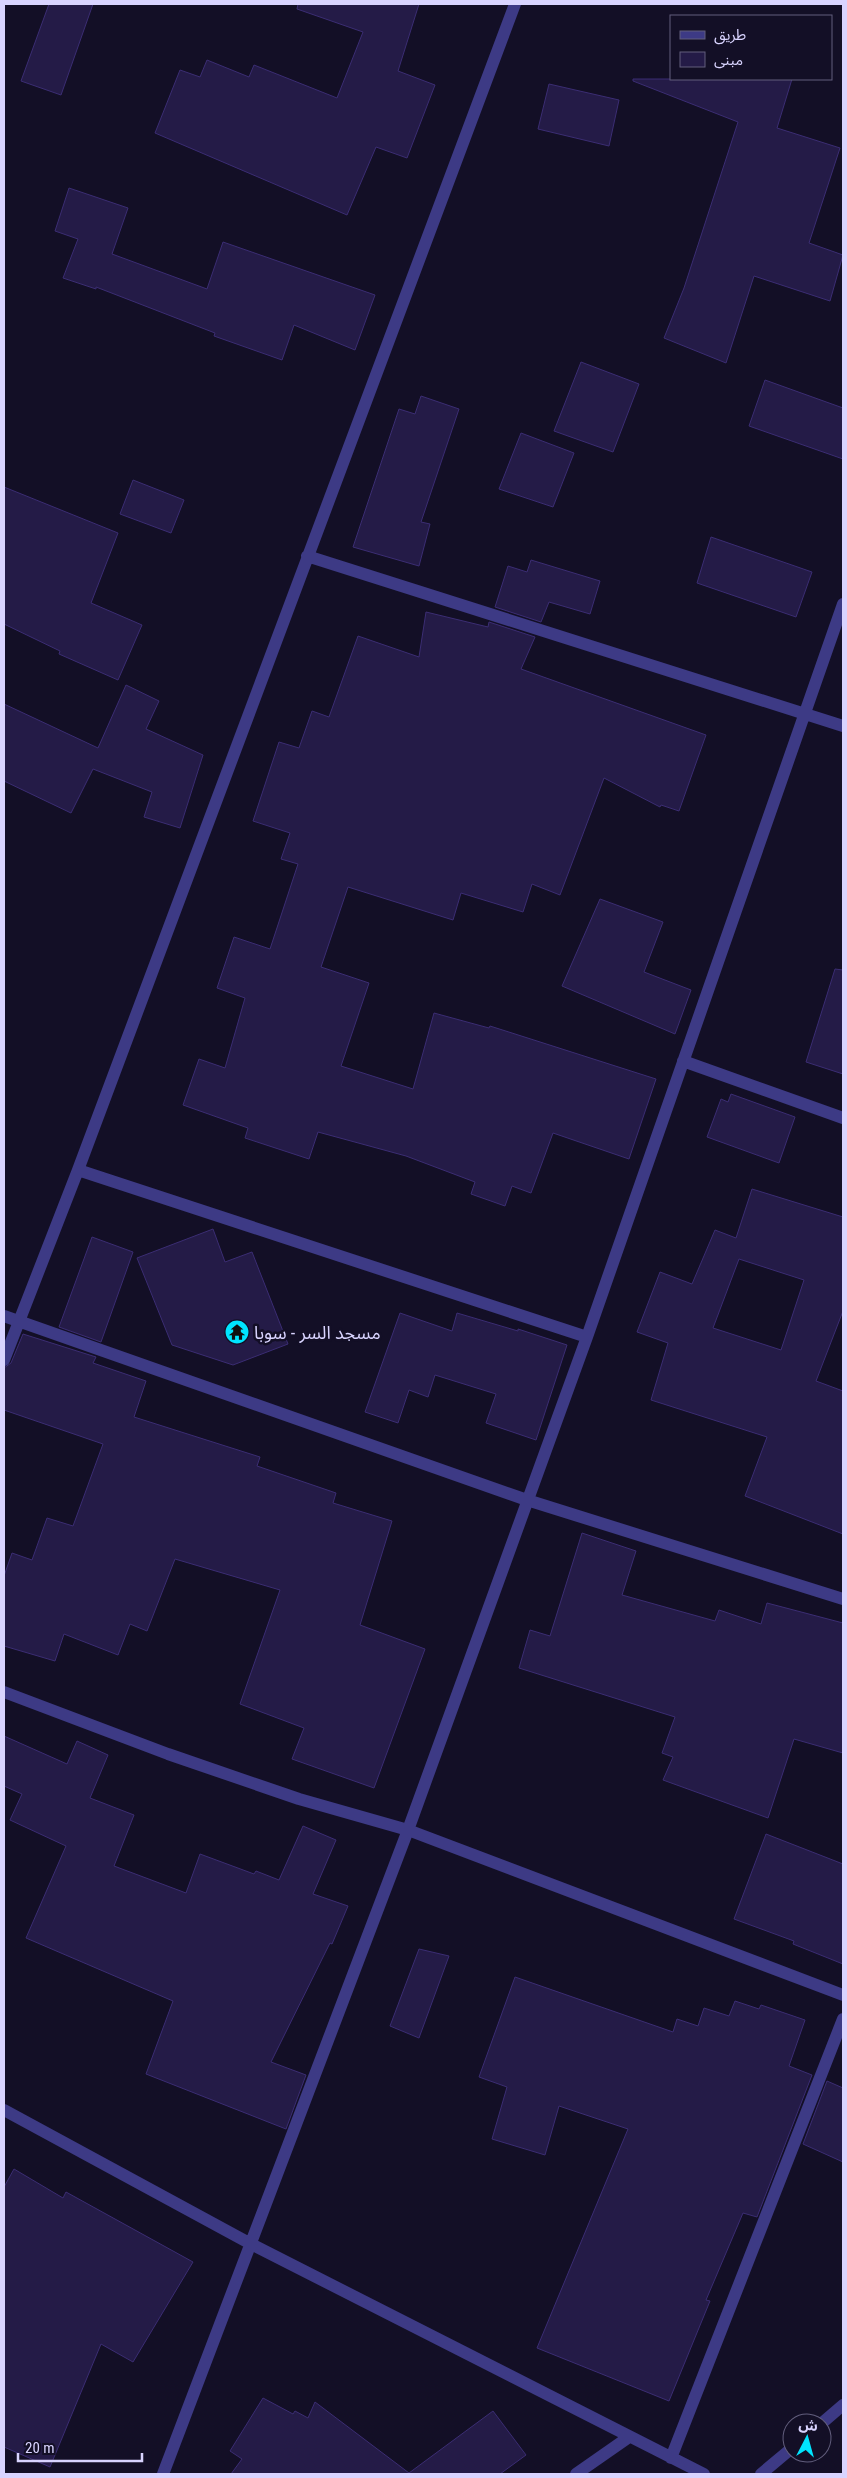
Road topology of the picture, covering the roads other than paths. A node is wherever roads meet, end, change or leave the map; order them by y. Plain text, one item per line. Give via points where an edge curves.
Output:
1 (515, 4) edge
2 (307, 556) junction
3 (843, 604) edge
4 (805, 713) junction
5 (843, 726) edge
6 (683, 1061) junction
7 (843, 1118) edge
8 (78, 1170) junction
9 (4, 1316) edge
10 (18, 1322) junction
11 (587, 1337) junction
12 (4, 1360) edge
13 (527, 1500) junction
14 (843, 1600) edge
15 (4, 1692) edge
16 (408, 1830) junction
17 (843, 1995) edge
18 (843, 2019) edge
19 (4, 2110) edge
20 (251, 2244) junction
21 (843, 2405) edge
22 (832, 2414) edge
23 (629, 2437) junction
24 (782, 2456) edge
25 (670, 2458) junction
26 (163, 2474) edge
27 (576, 2474) edge
28 (704, 2474) edge
29 (761, 2474) edge

1 - 2 street
2 - 4 street
2 - 8 street
3 - 4 street
4 - 5 street
4 - 6 street
6 - 7 street
6 - 11 street
8 - 10 street
8 - 11 street
9 - 10 street
10 - 12 street
10 - 13 street
11 - 13 street
13 - 14 street
13 - 16 street
15 - 16 street via 214,1770 299,1799
16 - 17 street
16 - 20 street
18 - 25 street
19 - 20 street
20 - 23 street
20 - 26 street
21 - 22 street
23 - 25 street
23 - 27 street
24 - 29 street
25 - 28 street

